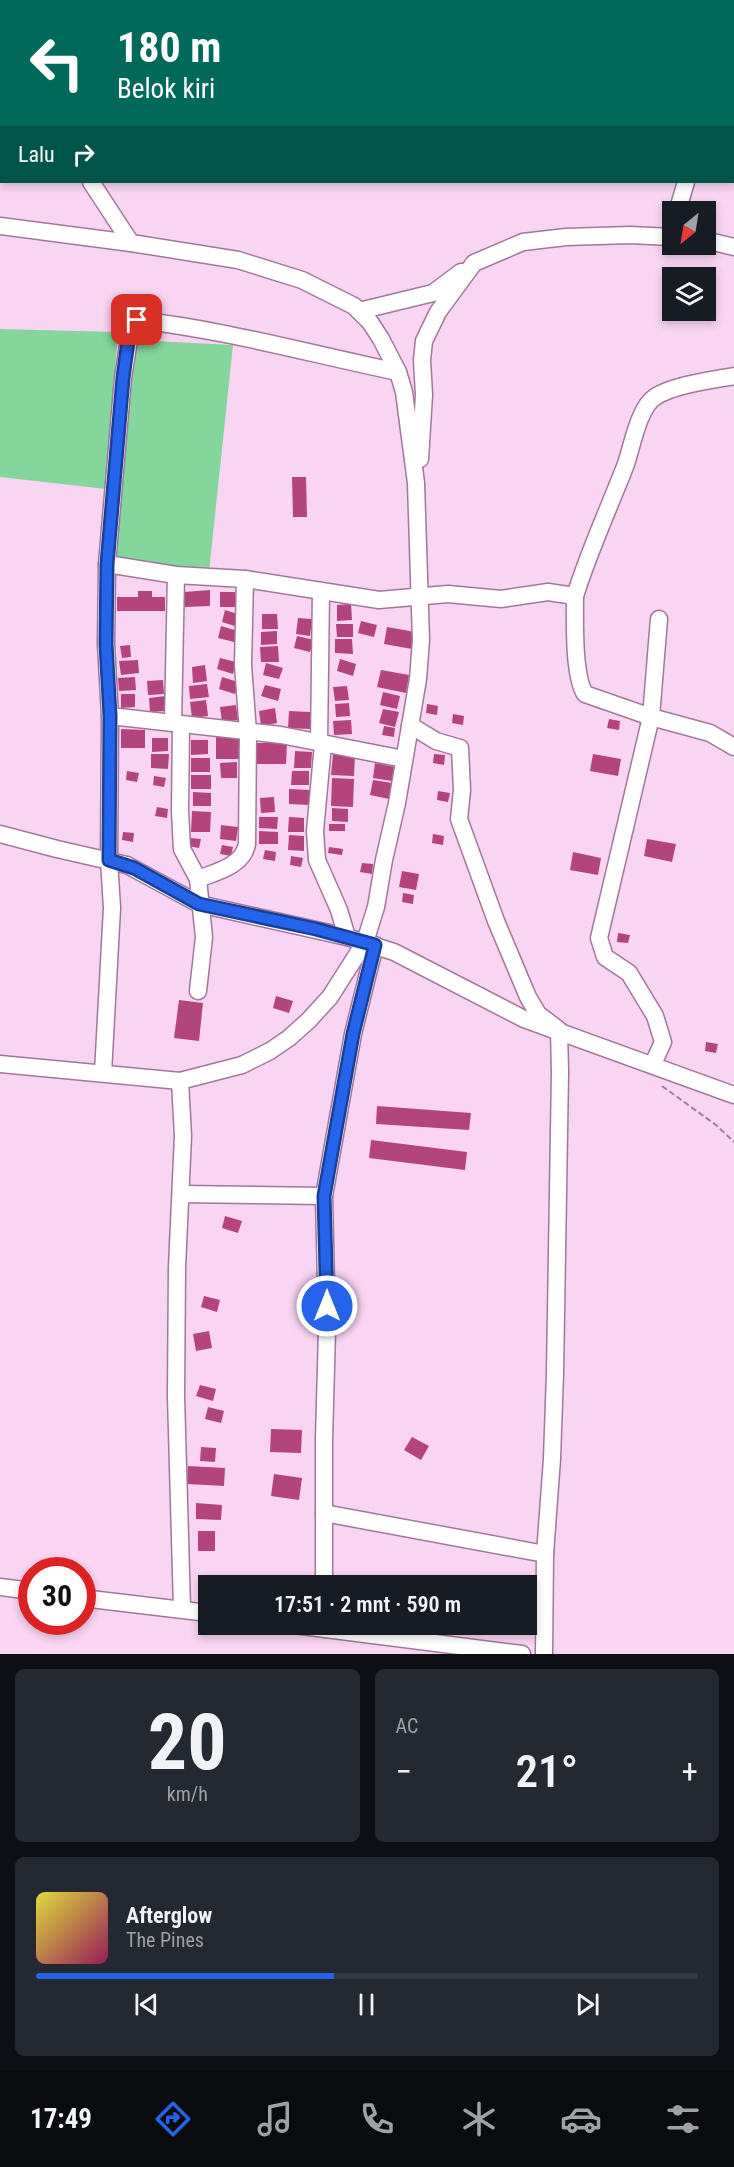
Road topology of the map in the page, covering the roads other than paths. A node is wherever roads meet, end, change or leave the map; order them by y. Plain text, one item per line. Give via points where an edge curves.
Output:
1 (92, 183) edge
2 (686, 183) edge
3 (680, 201) edge
4 (0, 226) edge
5 (662, 234) edge
6 (130, 243) junction
7 (716, 243) edge
8 (734, 247) edge
9 (474, 263) junction
10 (358, 311) junction
11 (398, 372) junction
12 (734, 376) edge
13 (416, 483) junction
14 (107, 564) junction
15 (176, 575) junction
16 (245, 579) junction
17 (321, 591) junction
18 (575, 596) junction
19 (418, 597) junction
20 (659, 619) dead end
21 (110, 716) junction
22 (651, 717) junction
23 (177, 723) junction
24 (410, 725) junction
25 (248, 732) junction
26 (321, 743) junction
27 (734, 747) edge
28 (404, 759) junction
29 (0, 834) edge
30 (109, 860) junction
31 (198, 879) junction
32 (199, 904) junction
33 (347, 937) junction
34 (370, 944) junction
35 (198, 991) dead end
36 (559, 1030) junction
37 (0, 1064) edge
38 (653, 1064) junction
39 (104, 1072) junction
40 (180, 1081) junction
41 (734, 1095) edge
42 (181, 1194) junction
43 (324, 1196) junction
44 (324, 1513) junction
45 (545, 1554) junction
46 (324, 1575) edge
47 (0, 1587) edge
48 (18, 1589) edge
49 (96, 1599) edge
50 (182, 1608) junction
51 (198, 1611) edge
52 (383, 1635) edge
53 (522, 1654) edge
54 (544, 1654) edge

1 - 6 street
2 - 3 street
4 - 6 street
5 - 9 street via 523,242
6 - 10 street via 238,260 286,274 333,294
7 - 8 street
9 - 10 street via 433,293
9 - 13 street via 438,312 422,346 424,394
10 - 11 street via 370,322
11 - 13 street
11 - 14 street via 262,341 137,320 130,327 123,378
12 - 18 street via 673,389 653,398 636,432
13 - 19 street
14 - 15 street
14 - 21 street
15 - 16 street
15 - 23 street
16 - 17 street
16 - 25 street via 243,665
17 - 19 street via 379,600
17 - 26 street
18 - 19 street via 548,592 501,599 448,594
18 - 22 street via 583,692
19 - 24 street via 421,640
20 - 22 street
21 - 23 street
21 - 30 street
22 - 27 street via 710,733
22 - 38 street via 599,938 605,957 629,973 655,1016 663,1042
23 - 25 street
23 - 31 street via 182,849
24 - 28 street
24 - 36 street via 435,741 460,748 459,819 472,857 528,997 538,1014
25 - 26 street
25 - 31 street via 245,853 227,867
26 - 28 street
26 - 33 street via 317,860
28 - 34 street
29 - 30 street
30 - 32 street via 134,868
30 - 39 street via 112,908
31 - 32 street
32 - 33 street
32 - 35 street via 204,937
33 - 34 street
34 - 36 street via 394,952 524,1018
34 - 40 street via 330,997 270,1052 242,1065
34 - 43 street
36 - 38 street
36 - 45 street via 555,1384
37 - 39 street
38 - 41 street
39 - 40 street
40 - 42 street
42 - 43 street
42 - 50 street via 176,1418
43 - 44 street
44 - 45 street
44 - 46 street
45 - 54 street
47 - 48 street
49 - 50 street
50 - 51 street
52 - 53 street

